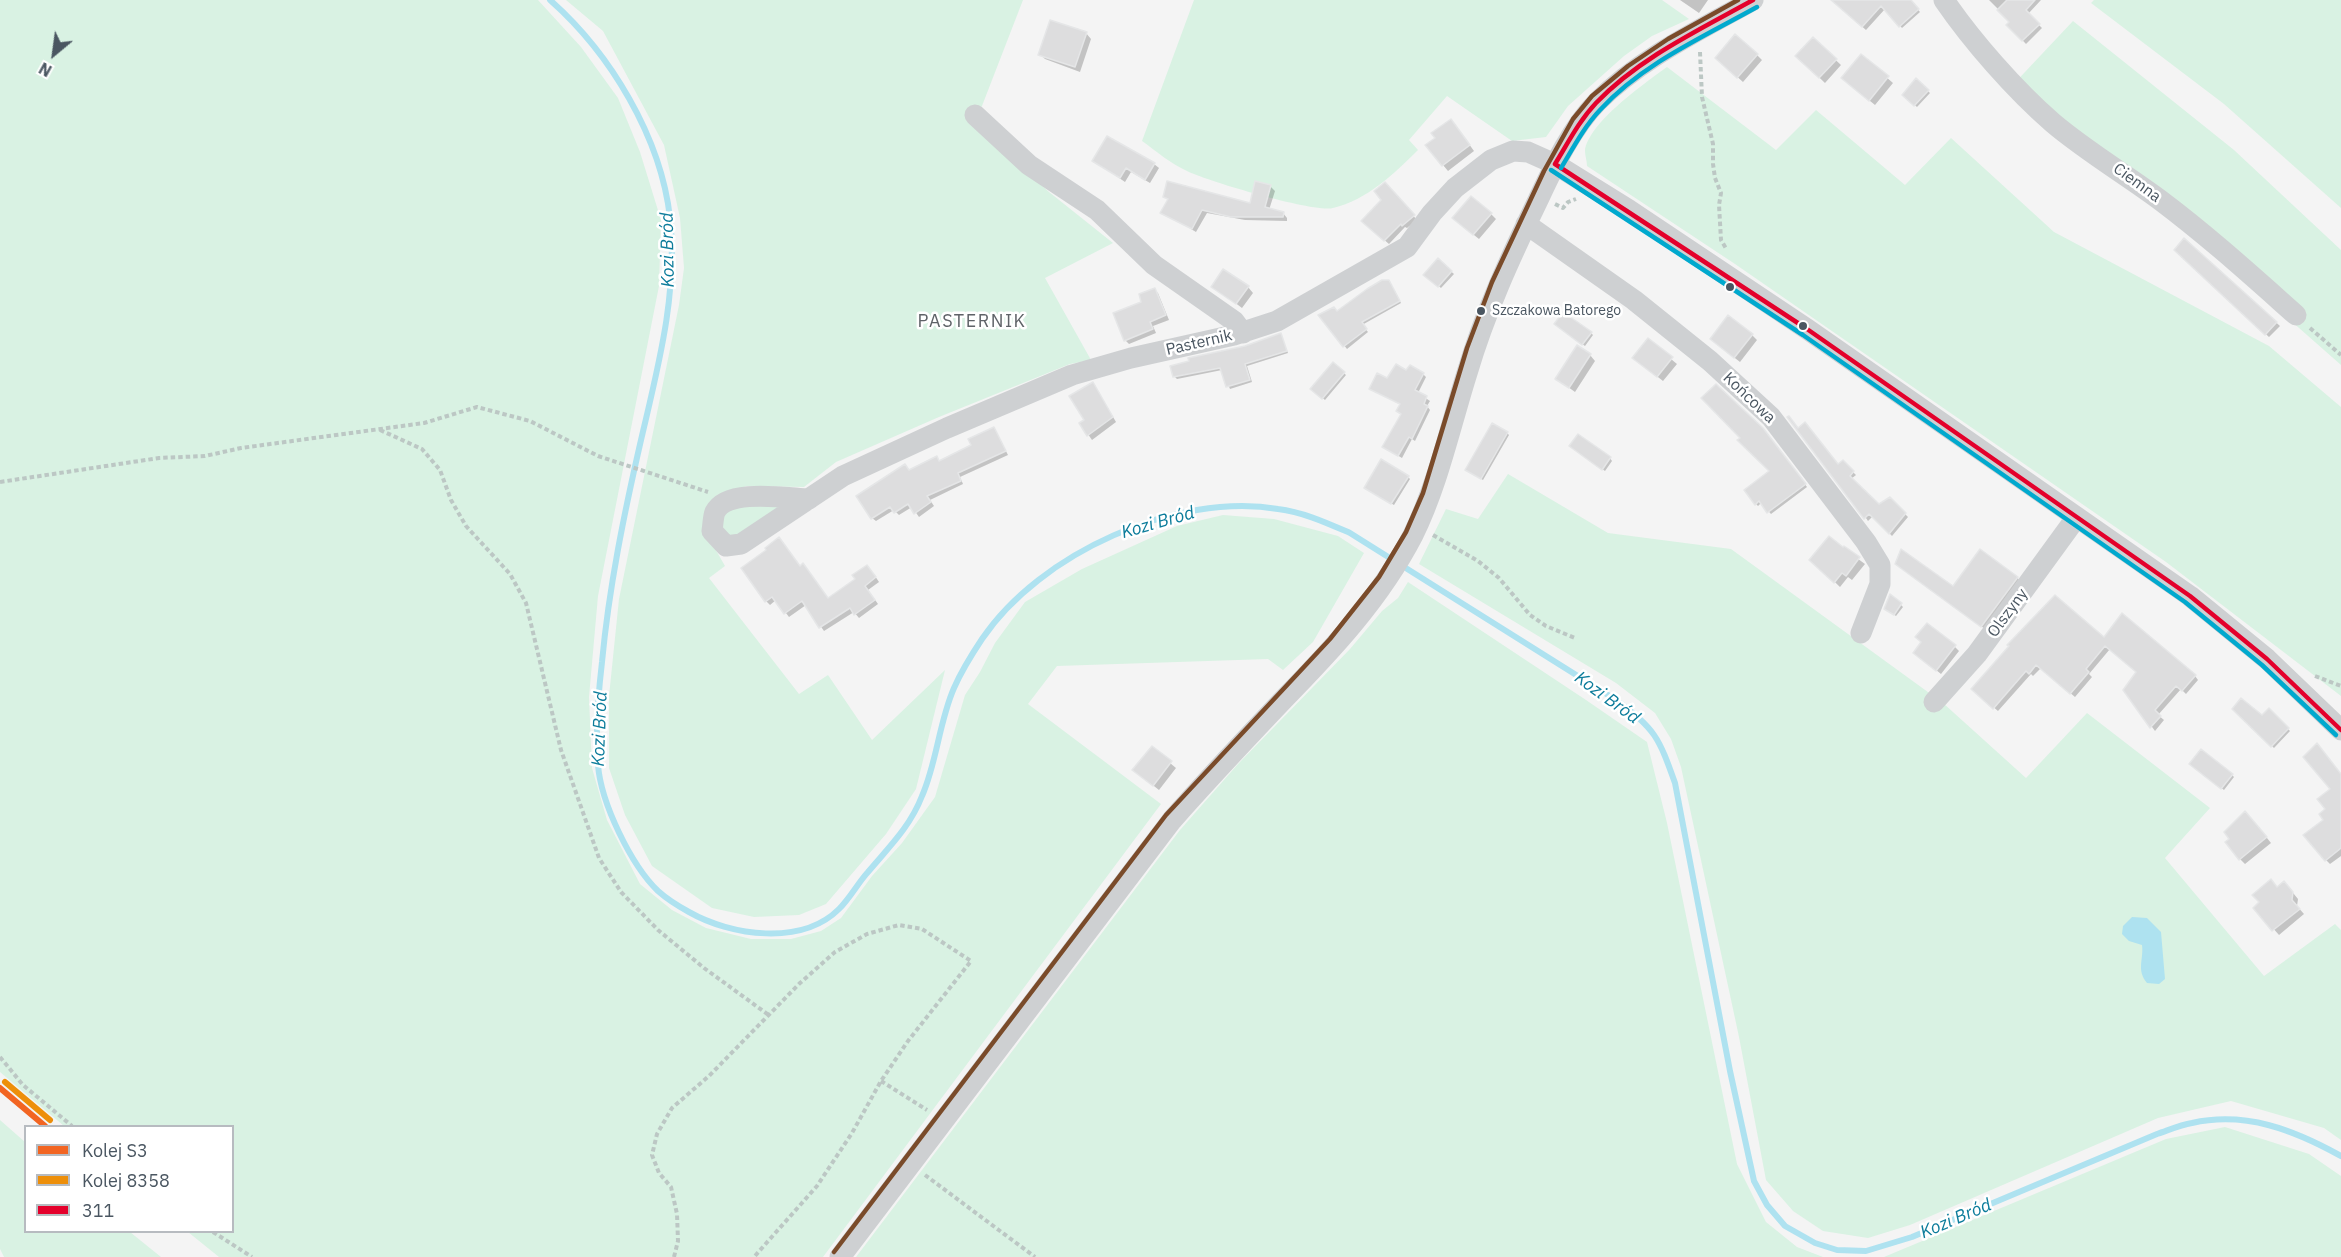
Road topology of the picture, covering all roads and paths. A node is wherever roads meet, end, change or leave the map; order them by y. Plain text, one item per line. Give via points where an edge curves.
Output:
1 (1753, 0) edge
2 (1944, 0) edge
3 (1700, 28) junction
4 (975, 115) dead end
5 (1555, 164) junction
6 (1526, 224) junction
7 (1731, 255) dead end
8 (2296, 315) joint
9 (1243, 333) junction
10 (2341, 355) edge
11 (379, 429) junction
12 (0, 482) edge
13 (727, 499) junction
14 (809, 499) junction
15 (2076, 518) junction
16 (1415, 531) junction
17 (1861, 633) dead end
18 (1575, 638) dead end
19 (1934, 702) dead end
20 (2341, 730) edge
21 (770, 1016) junction
22 (0, 1057) edge
23 (881, 1081) junction
24 (943, 1120) junction
25 (71, 1125) edge
26 (910, 1164) junction
27 (215, 1233) edge
28 (252, 1257) edge
29 (674, 1257) edge
30 (754, 1257) edge
31 (840, 1257) edge
32 (1035, 1257) edge

1 - 3 street
2 - 8 street, Ciemna via 1988,55 2054,123 2162,201
3 - 5 street via 1597,103
3 - 7 path via 1702,97 1721,194 1721,240
4 - 9 street via 1029,165 1097,210 1154,265 1234,321
5 - 6 street
5 - 9 street, Pasternik via 1528,152 1513,152 1491,160 1455,188 1407,248 1277,321
5 - 15 street, Pasternik via 1807,329
6 - 16 street via 1481,327 1432,490
6 - 17 street, Końcowa via 1634,300 1771,417 1880,565 1880,584
8 - 10 path
9 - 14 street, Pasternik via 1072,375 843,476
11 - 12 path
11 - 13 path via 424,423 477,407 530,421 598,456
11 - 21 path via 422,449 440,470 466,526 510,574 526,603 561,750 599,858 621,892 658,930
13 - 14 street
13 - 14 street, Pasternik via 715,512 712,531 726,546 741,544
15 - 19 street, Olszyny via 1977,654
15 - 20 street, Pasternik via 2190,596 2267,659
16 - 18 path via 1478,561 1499,578 1530,615
16 - 24 street via 1384,583 1332,649 1172,820
21 - 23 path via 835,952 899,925 922,929 971,961
21 - 29 path via 672,1108 657,1134 652,1155 659,1173 671,1187 678,1214
22 - 25 path via 23,1085
23 - 24 path
23 - 30 path via 817,1186
24 - 26 street
26 - 31 street
26 - 32 path
27 - 28 path

